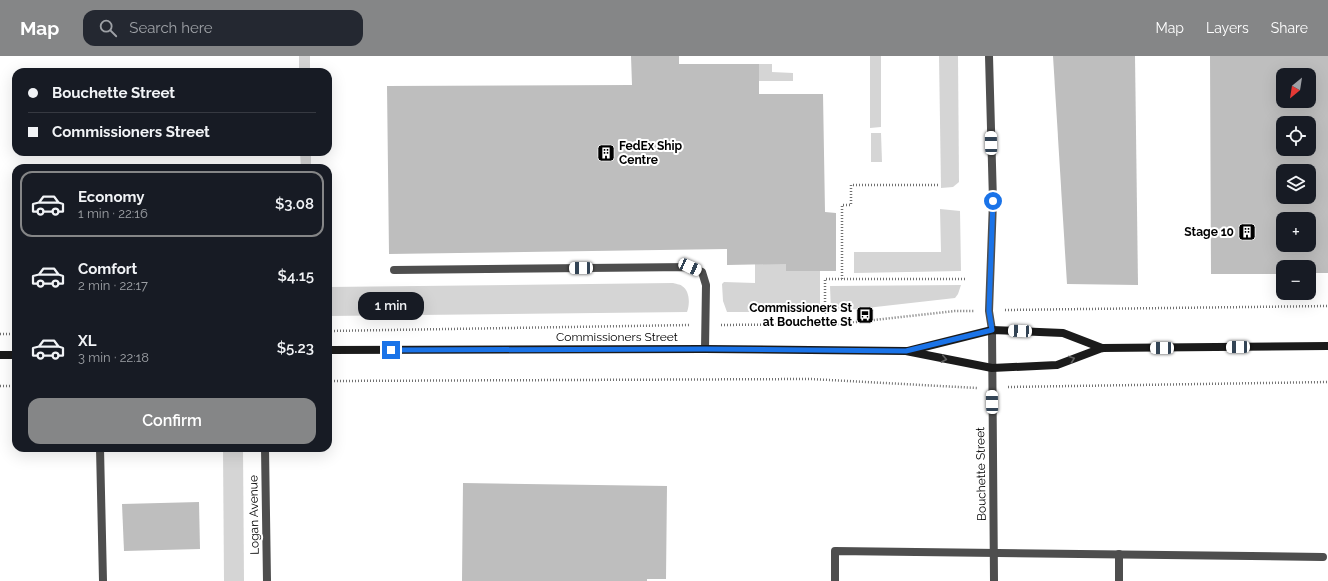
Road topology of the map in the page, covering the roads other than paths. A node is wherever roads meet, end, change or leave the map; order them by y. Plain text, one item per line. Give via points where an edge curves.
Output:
1 (989, 56) edge
2 (394, 270) dead end
3 (992, 330) junction
4 (1328, 346) edge
5 (1102, 348) junction
6 (705, 349) junction
7 (332, 350) edge
8 (906, 351) junction
9 (0, 355) edge
10 (12, 355) edge
11 (992, 368) junction
12 (100, 452) edge
13 (265, 452) edge
14 (994, 552) junction
15 (1119, 554) junction
16 (1323, 557) dead end
17 (103, 581) edge
18 (267, 581) edge
19 (835, 581) edge
20 (994, 581) edge
21 (1119, 581) edge

1 - 3 street, Bouchette Street via 993,201 989,311
2 - 6 street via 690,267 702,272 706,285
3 - 5 street, Commissioners Street via 1063,333
3 - 8 street, Commissioners Street
3 - 11 street, Bouchette Street
4 - 5 street, Commissioners Street
11 -> 5 street, Commissioners Street via 1057,365
6 - 7 street, Commissioners Street
6 - 8 street, Commissioners Street
8 -> 11 street, Commissioners Street
9 - 10 street
11 - 14 street, Bouchette Street
12 - 17 street
13 - 18 street, Logan Avenue
14 - 15 street
14 - 19 street via 835,551
14 - 20 street, Bouchette Street
15 - 16 street
15 - 21 street

